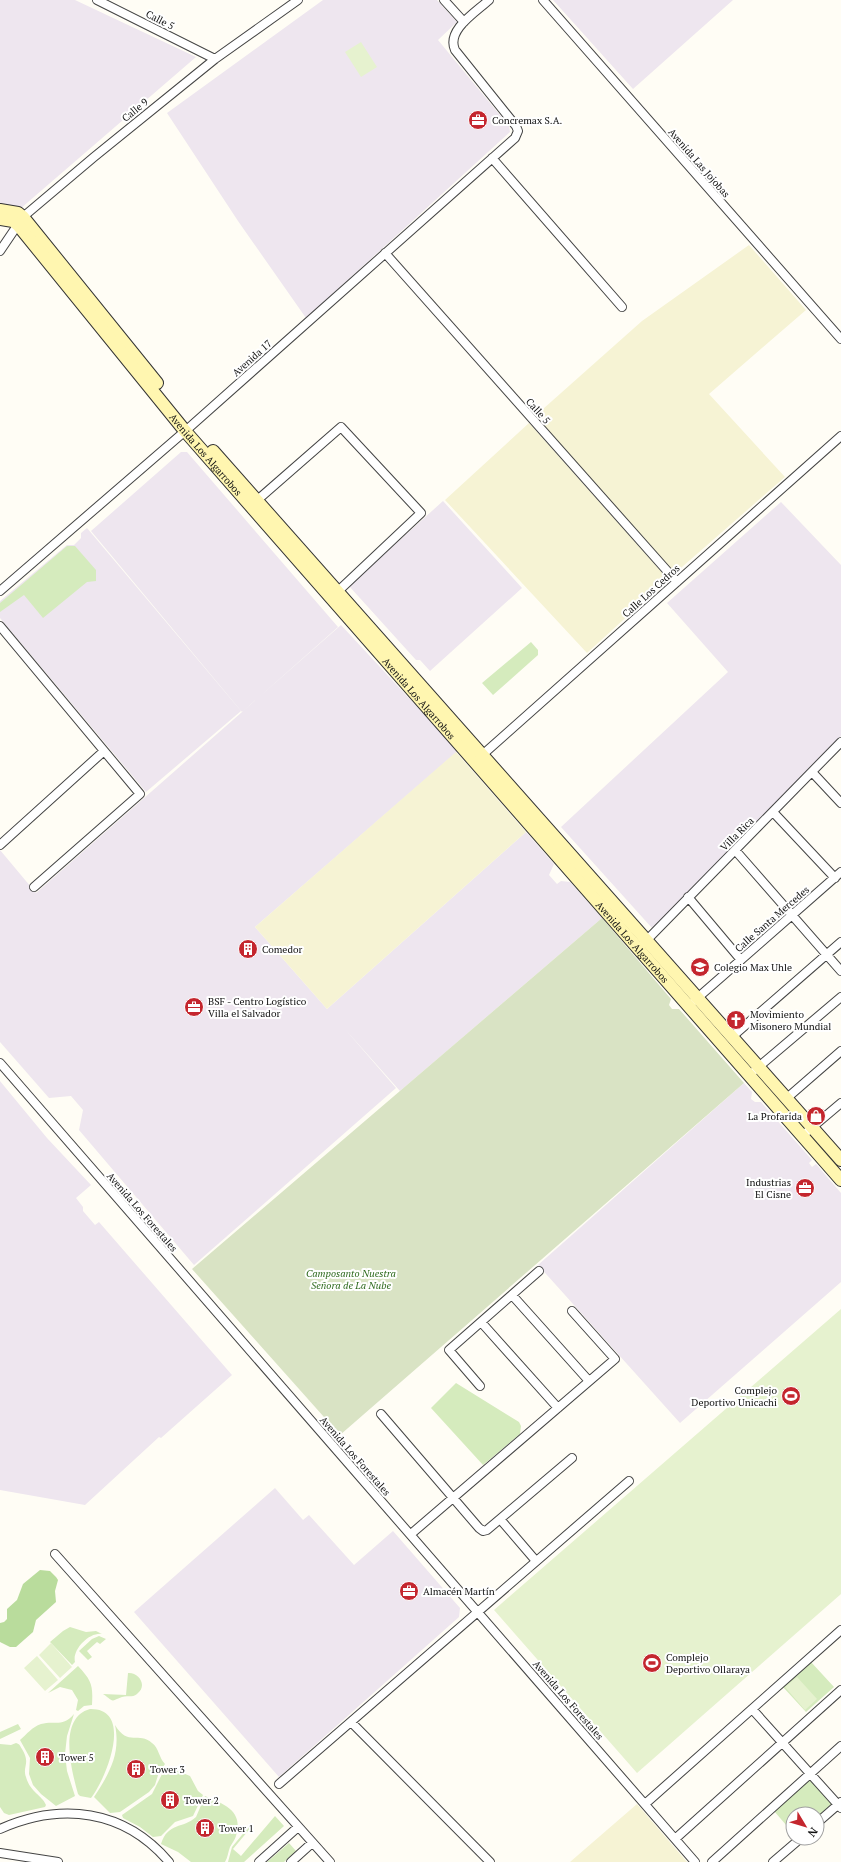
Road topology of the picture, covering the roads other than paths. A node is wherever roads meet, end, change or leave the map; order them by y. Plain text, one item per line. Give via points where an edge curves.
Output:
1 (97, 0) edge
2 (298, 0) edge
3 (444, 0) edge
4 (489, 0) edge
5 (543, 0) edge
6 (464, 22) junction
7 (214, 59) junction
8 (492, 158) junction
9 (0, 210) edge
10 (0, 219) edge
11 (21, 221) junction
12 (0, 251) edge
13 (385, 254) junction
14 (622, 307) dead end
15 (841, 339) edge
16 (188, 429) junction
17 (841, 436) edge
18 (254, 503) junction
19 (677, 582) junction
20 (0, 591) edge
21 (335, 595) junction
22 (0, 626) edge
23 (841, 742) edge
24 (104, 751) junction
25 (479, 758) junction
26 (812, 772) junction
27 (841, 803) edge
28 (773, 812) junction
29 (0, 845) edge
30 (735, 850) junction
31 (838, 875) edge
32 (34, 887) dead end
33 (688, 897) junction
34 (792, 915) junction
35 (647, 939) junction
36 (841, 942) edge
37 (638, 948) junction
38 (827, 955) junction
39 (741, 960) junction
40 (841, 971) edge
41 (698, 997) junction
42 (841, 997) edge
43 (688, 1006) junction
44 (733, 1036) junction
45 (841, 1051) edge
46 (0, 1063) edge
47 (760, 1066) junction
48 (749, 1075) junction
49 (787, 1098) junction
50 (841, 1103) edge
51 (813, 1127) junction
52 (802, 1136) junction
53 (841, 1160) edge
54 (841, 1180) edge
55 (540, 1271) dead end
56 (512, 1294) junction
57 (572, 1311) dead end
58 (481, 1322) junction
59 (589, 1381) junction
60 (480, 1386) dead end
61 (558, 1408) junction
62 (381, 1414) dead end
63 (572, 1458) dead end
64 (629, 1481) dead end
65 (453, 1498) junction
66 (500, 1519) junction
67 (411, 1534) junction
68 (55, 1554) dead end
69 (536, 1561) junction
70 (478, 1612) junction
71 (841, 1630) edge
72 (841, 1690) edge
73 (752, 1709) junction
74 (351, 1722) junction
75 (782, 1743) junction
76 (841, 1746) edge
77 (810, 1774) junction
78 (279, 1784) dead end
79 (645, 1804) junction
80 (840, 1805) edge
81 (825, 1817) edge
82 (298, 1827) junction
83 (0, 1829) edge
84 (675, 1839) junction
85 (312, 1843) junction
86 (791, 1846) edge
87 (0, 1853) edge
88 (58, 1862) edge
89 (169, 1862) edge
90 (259, 1862) edge
91 (291, 1862) edge
92 (330, 1862) edge
93 (490, 1862) edge
94 (695, 1862) edge
95 (712, 1862) edge
96 (773, 1862) edge

1 - 7 street, Calle 5
2 - 7 street, Calle 9
3 - 6 street
4 - 6 street
5 - 15 street, Avenida Las Jojobas
6 - 8 street, Avenida 17 via 452,39 455,50 518,131 515,138
7 - 11 street, Calle 9 via 94,157
8 - 13 street, Avenida 17
8 - 14 street
9 - 11 street via 18,213
10 - 11 street
11 - 12 street, Calle 9
11 - 16 street, Avenida Los Algarrobos
13 - 16 street, Avenida 17
13 - 19 street, Calle 5
16 - 18 street, Avenida Los Algarrobos
16 - 20 street, Avenida 17
17 - 19 street, Calle Los Cedros
18 - 21 street, Avenida Los Algarrobos
18 - 21 street via 342,427 421,513
19 - 25 street, Calle Los Cedros
21 - 25 street, Avenida Los Algarrobos
22 - 24 street
23 - 26 street, Villa Rica
24 - 29 street
24 - 32 street via 140,794
25 - 35 street, Avenida Los Algarrobos
25 - 37 street, Avenida Los Algarrobos
26 - 27 street
26 - 28 street, Villa Rica
28 - 30 street, Villa Rica
28 - 31 street
30 - 33 street, Villa Rica
30 - 34 street
31 - 34 street, Calle Santa Mercedes
33 - 35 street, Villa Rica
33 - 39 street
34 - 38 street
34 - 39 street, Calle Santa Mercedes
35 - 37 street, Villa Rica
35 - 41 street, Avenida Los Algarrobos
36 - 38 street
37 - 43 street, Avenida Los Algarrobos
38 - 40 street
38 - 44 street
39 - 41 street, Calle Santa Mercedes
41 - 43 street, Calle Santa Mercedes
41 - 44 street, Avenida Los Algarrobos
42 - 47 street
43 - 48 street, Avenida Los Algarrobos
44 - 47 street, Avenida Los Algarrobos
45 - 49 street
46 - 67 street, Avenida Los Forestales
47 - 48 street
47 - 49 street, Avenida Los Algarrobos
48 - 52 street, Avenida Los Algarrobos
49 - 51 street, Avenida Los Algarrobos
50 - 51 street
51 - 52 street
51 - 53 street, Avenida Los Algarrobos
52 - 54 street, Avenida Los Algarrobos
55 - 56 street
56 - 58 street
56 - 59 street
57 - 59 street via 615,1359
58 - 60 street via 449,1350
58 - 61 street
59 - 61 street
61 - 65 street
62 - 65 street
63 - 66 street
64 - 69 street
65 - 66 street via 483,1530 488,1530
65 - 67 street
66 - 69 street
67 - 70 street, Avenida Los Forestales
68 - 82 street
69 - 70 street
70 - 74 street
70 - 79 street, Avenida Los Forestales
71 - 73 street
72 - 75 street
73 - 75 street
73 - 79 street
74 - 78 street
74 - 93 street
75 - 77 street
75 - 84 street
76 - 77 street
77 - 80 street
77 - 95 street
79 - 84 street, Avenida Los Forestales
80 - 81 street
82 - 85 street
82 - 90 street
83 - 89 street via 38,1815 78,1812 130,1830 149,1842
84 - 94 street, Avenida Los Forestales
85 - 91 street
85 - 92 street
86 - 96 street
87 - 88 street

